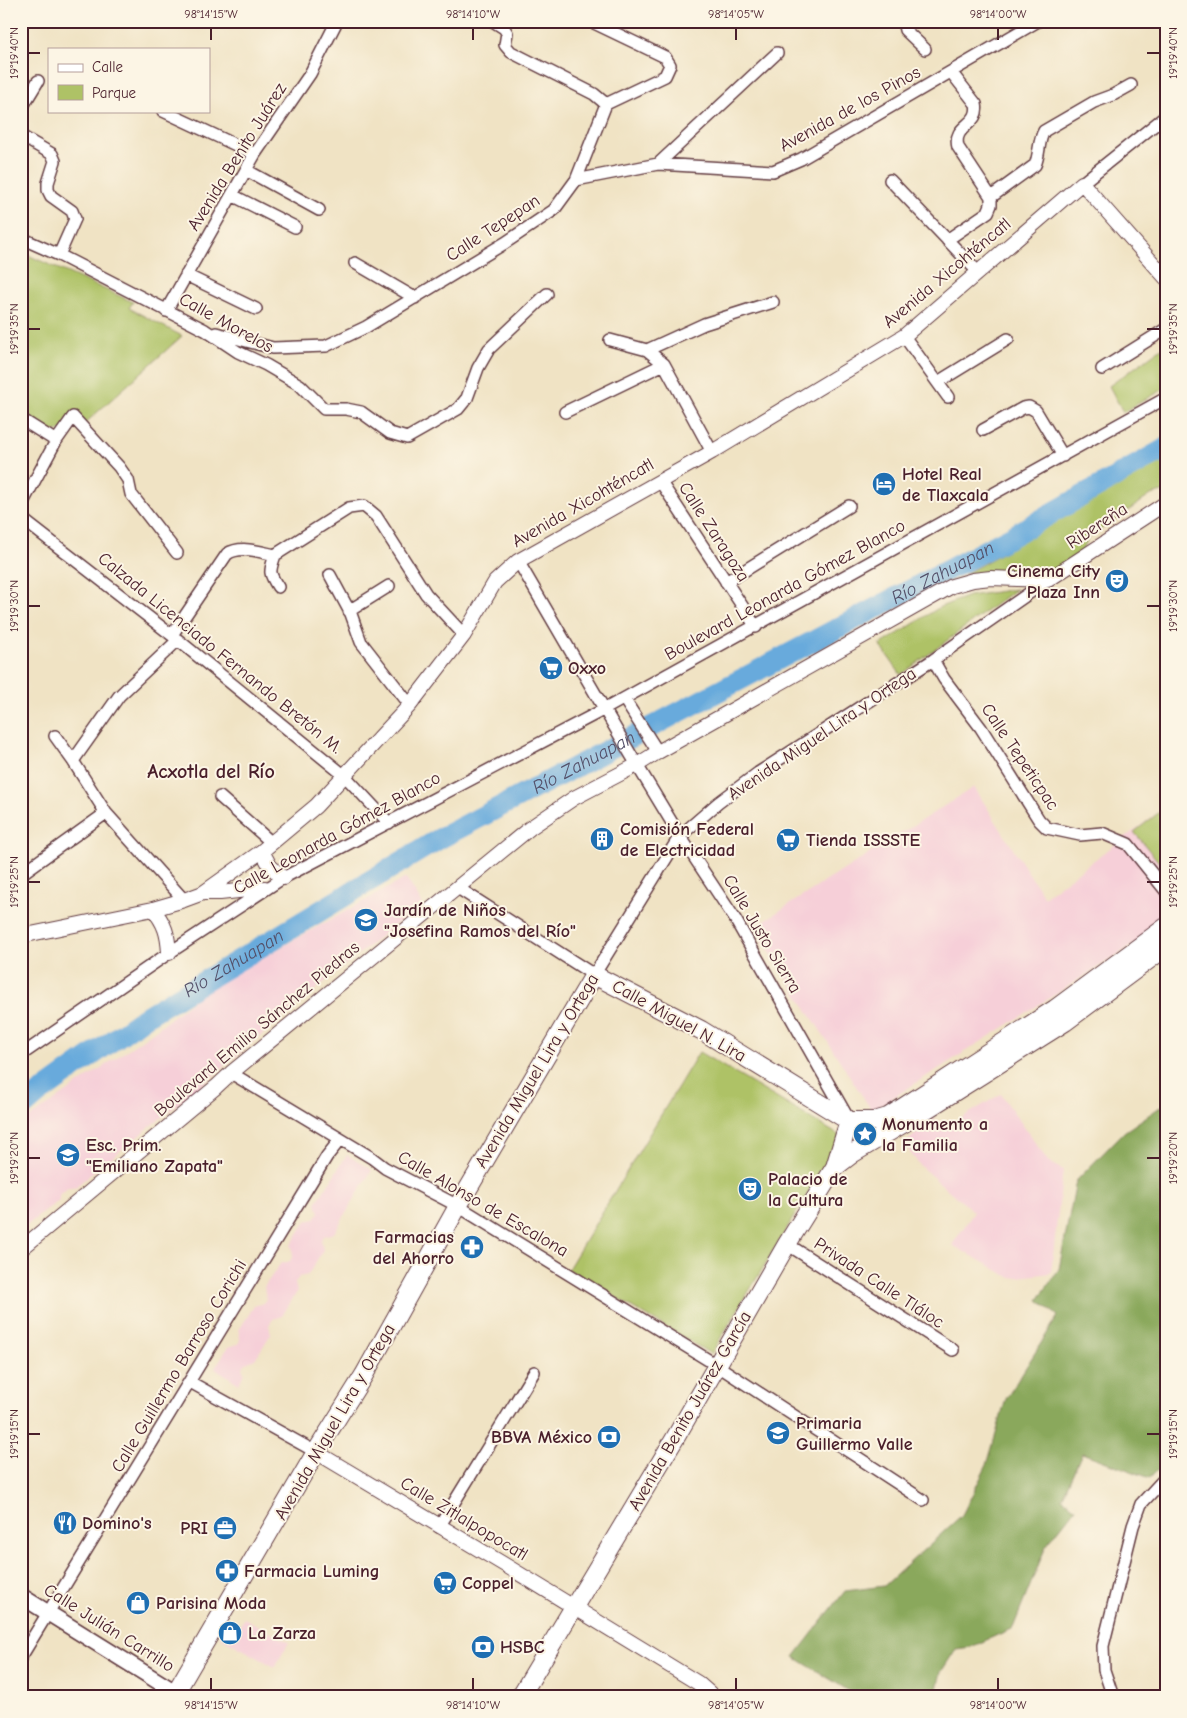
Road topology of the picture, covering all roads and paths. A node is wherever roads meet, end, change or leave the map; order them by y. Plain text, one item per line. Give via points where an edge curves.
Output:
1 (494, 21) edge
2 (590, 21) edge
3 (903, 21) edge
4 (1038, 21) edge
5 (332, 23) edge
6 (925, 49) dead end
7 (778, 53) dead end
8 (951, 72) junction
9 (38, 81) dead end
10 (1131, 85) dead end
11 (606, 104) junction
12 (21, 109) edge
13 (165, 112) edge
14 (1166, 116) edge
15 (21, 136) edge
16 (255, 154) junction
17 (658, 164) junction
18 (246, 170) junction
19 (576, 180) junction
20 (890, 180) dead end
21 (1082, 183) junction
22 (232, 195) junction
23 (990, 196) junction
24 (319, 210) dead end
25 (296, 227) dead end
26 (21, 238) edge
27 (948, 240) junction
28 (59, 255) junction
29 (355, 263) dead end
30 (978, 272) junction
31 (186, 275) junction
32 (1166, 278) edge
33 (547, 294) dead end
34 (415, 298) junction
35 (773, 302) dead end
36 (256, 309) dead end
37 (166, 310) junction
38 (1166, 329) edge
39 (205, 330) junction
40 (904, 336) junction
41 (1008, 339) dead end
42 (610, 340) dead end
43 (647, 350) junction
44 (664, 364) junction
45 (1102, 369) dead end
46 (938, 382) junction
47 (948, 397) dead end
48 (1166, 398) edge
49 (565, 412) dead end
50 (21, 419) edge
51 (983, 430) dead end
52 (56, 441) junction
53 (712, 452) junction
54 (1063, 456) junction
55 (660, 481) junction
56 (1166, 503) edge
57 (21, 506) edge
58 (849, 506) dead end
59 (21, 518) edge
60 (178, 553) dead end
61 (276, 555) junction
62 (518, 561) junction
63 (330, 575) dead end
64 (1048, 580) junction
65 (726, 582) junction
66 (389, 586) dead end
67 (278, 587) dead end
68 (349, 611) junction
69 (756, 627) junction
70 (464, 635) junction
71 (175, 637) junction
72 (933, 660) junction
73 (624, 699) junction
74 (410, 705) junction
75 (608, 714) junction
76 (55, 736) dead end
77 (654, 746) junction
78 (634, 760) junction
79 (73, 761) junction
80 (345, 776) junction
81 (220, 797) dead end
82 (106, 813) junction
83 (389, 823) junction
84 (680, 836) junction
85 (267, 847) junction
86 (21, 874) edge
87 (283, 878) junction
88 (266, 888) junction
89 (458, 888) junction
90 (1166, 891) edge
91 (203, 893) junction
92 (184, 900) junction
93 (153, 909) junction
94 (1166, 927) edge
95 (21, 936) edge
96 (1166, 947) edge
97 (169, 953) junction
98 (594, 975) junction
99 (1060, 1016) junction
100 (21, 1055) edge
101 (230, 1073) junction
102 (849, 1121) junction
103 (340, 1140) junction
104 (835, 1167) junction
105 (458, 1206) junction
106 (787, 1244) junction
107 (21, 1249) edge
108 (953, 1350) dead end
109 (718, 1366) junction
110 (534, 1372) dead end
111 (190, 1382) junction
112 (316, 1452) junction
113 (1166, 1477) edge
114 (922, 1500) dead end
115 (439, 1527) junction
116 (21, 1596) edge
117 (573, 1608) junction
118 (49, 1612) junction
119 (21, 1657) edge
120 (177, 1695) edge
121 (712, 1696) edge
122 (520, 1697) edge
123 (1112, 1697) edge

1 - 11 street via 507,33 505,45 511,52 594,94
2 - 11 street via 665,58 670,65 665,76
3 - 6 street via 905,30
4 - 8 street, Avenida de los Pinos
5 - 16 street, Avenida Benito Juárez via 310,74
7 - 17 street
8 - 17 street, Avenida de los Pinos via 801,159 773,171
8 - 23 street via 978,111 958,134 958,147
9 - 12 street
10 - 23 street via 1044,131 1040,137 1036,166
11 - 19 street, Calle Tepepan
13 - 16 street
14 - 21 street, Avenida Xicohténcatl
15 - 28 street via 52,154 54,161 48,183 50,196 72,211 74,219
16 - 18 street, Avenida Benito Juárez
17 - 19 street, Avenida de los Pinos
18 - 22 street, Avenida Benito Juárez
18 - 24 street
19 - 34 street, Calle Tepepan via 554,210
20 - 27 street
21 - 30 street, Avenida Xicohténcatl
21 - 32 street
22 - 25 street
22 - 31 street, Avenida Benito Juárez
23 - 27 street via 988,212
26 - 28 street, Calle Morelos
27 - 30 street
28 - 37 street, Calle Morelos
29 - 34 street
30 - 40 street, Avenida Xicohténcatl
31 - 36 street
31 - 37 street, Avenida Benito Juárez
33 - 39 street, Calle Morelos via 489,349 467,398 458,409 407,438 390,434 361,412 324,409 300,385 238,352
34 - 39 street, Calle Tepepan via 326,346 273,348
35 - 43 street via 704,324
37 - 39 street, Calle Morelos
38 - 45 street
40 - 46 street
40 - 53 street, Avenida Xicohténcatl
41 - 46 street
42 - 43 street
43 - 44 street
44 - 49 street
44 - 53 street
46 - 47 street
48 - 54 street, Boulevard Leonarda Gómez Blanco
50 - 52 street
51 - 54 street via 1029,407 1036,411
52 - 57 street
52 - 60 street via 73,416 119,467 128,480 131,494
53 - 55 street, Avenida Xicohténcatl
54 - 69 street, Boulevard Leonarda Gómez Blanco
55 - 62 street, Avenida Xicohténcatl
55 - 65 street, Calle Zaragoza
56 - 64 street, Ribereña
58 - 65 street
59 - 71 street, Calzada Licenciado Fernando Bretón M.
61 - 67 street via 271,576
61 - 70 street via 349,508 364,506 376,516 426,594
61 - 71 street via 240,549 227,554
62 - 70 street, Avenida Xicohténcatl via 495,582
62 - 75 street, Calle Justo Sierra
63 - 68 street
64 - 72 street, Avenida Miguel Lira y Ortega
64 - 77 street, Boulevard Emilio Sánchez Piedras via 991,578 952,586
65 - 69 street, Calle Zaragoza
66 - 68 street
68 - 74 street via 361,642
69 - 73 street, Boulevard Leonarda Gómez Blanco
70 - 74 street, Avenida Xicohténcatl
71 - 79 street via 119,696
71 - 80 street, Calzada Licenciado Fernando Bretón M.
72 - 84 street, Avenida Miguel Lira y Ortega via 758,773 718,802
72 - 90 street, Calle Tepeticpac via 1047,828 1080,835 1102,833 1128,844
73 - 75 street, Boulevard Leonarda Gómez Blanco
73 - 77 street
74 - 80 street, Avenida Xicohténcatl
75 - 78 street, Calle Justo Sierra
75 - 83 street, Calle Leonarda Gómez Blanco
76 - 79 street
77 - 78 street, Boulevard Emilio Sánchez Piedras
78 - 84 street, Calle Justo Sierra
78 - 89 street, Boulevard Emilio Sánchez Piedras via 530,828
79 - 82 street
80 - 83 street, Calzada Licenciado Fernando Bretón M.
80 - 85 street, Avenida Xicohténcatl via 316,806
81 - 85 street
82 - 86 street
82 - 92 street
83 - 87 street, Calle Leonarda Gómez Blanco
84 - 98 street, Avenida Miguel Lira y Ortega
84 - 102 street, Calle Justo Sierra via 735,919
85 - 87 street via 270,866
85 - 91 street, Avenida Xicohténcatl
87 - 88 street, Calle Leonarda Gómez Blanco
88 - 91 street
88 - 97 street, Calle Leonarda Gómez Blanco
89 - 98 street, Calle Miguel N. Lira
89 - 101 street, Boulevard Emilio Sánchez Piedras
91 - 92 street, Avenida Xicohténcatl
92 - 93 street, Avenida Xicohténcatl
93 - 95 street, Avenida Xicohténcatl
93 - 97 street via 168,935
94 - 99 main road
96 - 99 main road
97 - 100 street, Calle Leonarda Gómez Blanco
98 - 102 main road, Calle Miguel N. Lira via 701,1030
98 - 105 main road, Avenida Miguel Lira y Ortega
99 - 102 main road via 888,1117 874,1121
99 - 104 main road via 916,1116
101 - 103 street, Calle Alonso de Escalona
101 - 107 street, Boulevard Emilio Sánchez Piedras
102 - 104 main road, Avenida Benito Juárez García
103 - 105 street, Calle Alonso de Escalona
103 - 111 street, Calle Guillermo Barroso Corichi via 327,1156
104 - 106 main road, Avenida Benito Juárez García
105 - 109 street, Calle Alonso de Escalona
105 - 112 main road, Avenida Miguel Lira y Ortega via 364,1375
106 - 108 street, Privada Calle Tláloc
106 - 109 main road, Avenida Benito Juárez García
109 - 114 street, Calle Alonso de Escalona
109 - 117 main road, Avenida Benito Juárez García
110 - 115 street
111 - 112 street, Calle Zitlalpopocatl
111 - 118 street, Calle Guillermo Barroso Corichi
112 - 115 street, Calle Zitlalpopocatl
112 - 120 main road, Avenida Miguel Lira y Ortega
113 - 123 street via 1141,1504 1133,1526 1104,1646 1104,1670
115 - 117 street, Calle Zitlalpopocatl
116 - 118 main road, Calle Julián Carrillo
117 - 121 street, Calle Zitlalpopocatl via 698,1683
117 - 122 main road, Avenida Benito Juárez García
118 - 119 street, Calle Guillermo Barroso Corichi
118 - 120 main road, Calle Julián Carrillo

